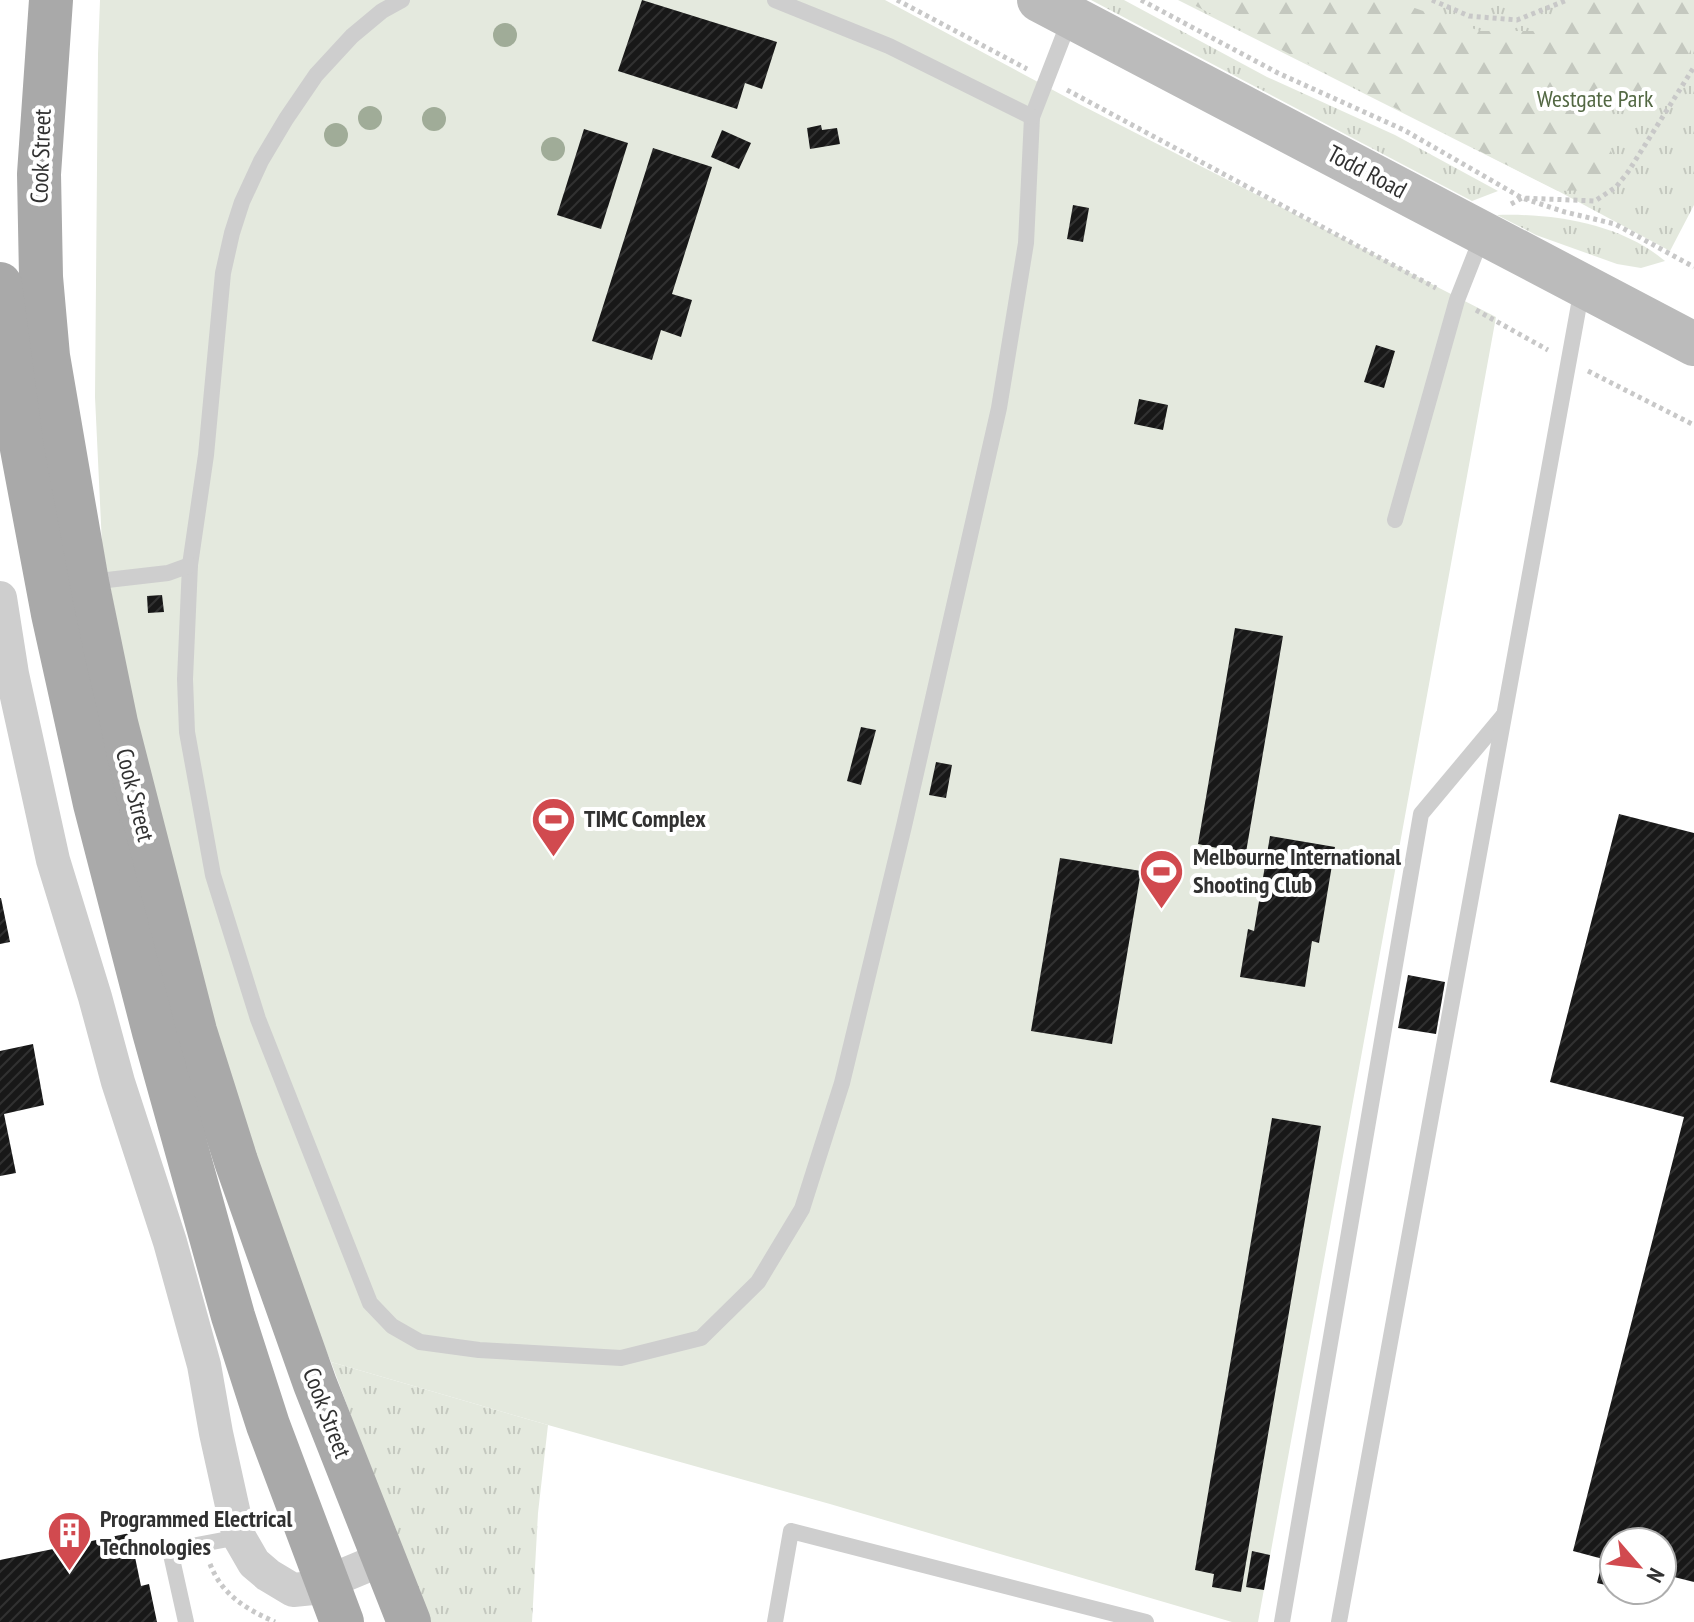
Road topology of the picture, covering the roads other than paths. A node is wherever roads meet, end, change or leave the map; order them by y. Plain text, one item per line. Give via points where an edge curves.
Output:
1 (51, 0) edge
2 (402, 0) edge
3 (775, 0) edge
4 (1055, 9) edge
5 (1032, 117) junction
6 (1478, 230) junction
7 (0, 284) edge
8 (1582, 287) junction
9 (1694, 344) edge
10 (5, 356) edge
11 (1395, 520) dead end
12 (190, 565) junction
13 (87, 582) junction
14 (0, 598) edge
15 (1504, 715) junction
16 (95, 997) junction
17 (154, 1032) junction
18 (239, 1537) junction
19 (385, 1558) junction
20 (327, 1582) junction
21 (1095, 1616) edge
22 (186, 1622) edge
23 (342, 1622) edge
24 (409, 1622) edge
25 (775, 1622) edge
26 (1146, 1622) edge
27 (1282, 1622) edge
28 (1339, 1622) edge

1 - 13 main road, Cook Street via 39,174 41,277 48,356
2 - 12 lane via 352,36 316,75 267,151 242,202 223,273
3 - 5 lane via 889,46
4 - 5 lane via 1047,80
4 - 6 main road, Todd Road
5 - 12 lane via 1026,243 999,408 842,1083 802,1209 758,1282 701,1338 621,1358 479,1350 420,1342 392,1326 370,1303 258,1019 213,875 187,732
6 - 8 main road, Todd Road
6 - 11 lane
7 - 10 main road, Cook Street
8 - 9 main road, Todd Road
8 - 15 lane
10 - 17 main road, Cook Street via 53,614
12 - 13 lane via 168,573
13 - 19 main road, Cook Street via 116,723 195,1031 278,1284
14 - 16 street via 53,860
15 - 27 lane via 1421,814
15 - 28 lane
16 - 17 street
16 - 18 street via 204,1365
17 - 20 main road, Cook Street via 233,1316
18 - 20 street via 254,1563 293,1590
18 - 22 lane via 170,1550
19 - 20 street
19 - 24 main road, Cook Street
20 - 23 main road, Cook Street
21 - 25 lane via 791,1531
21 - 26 lane

